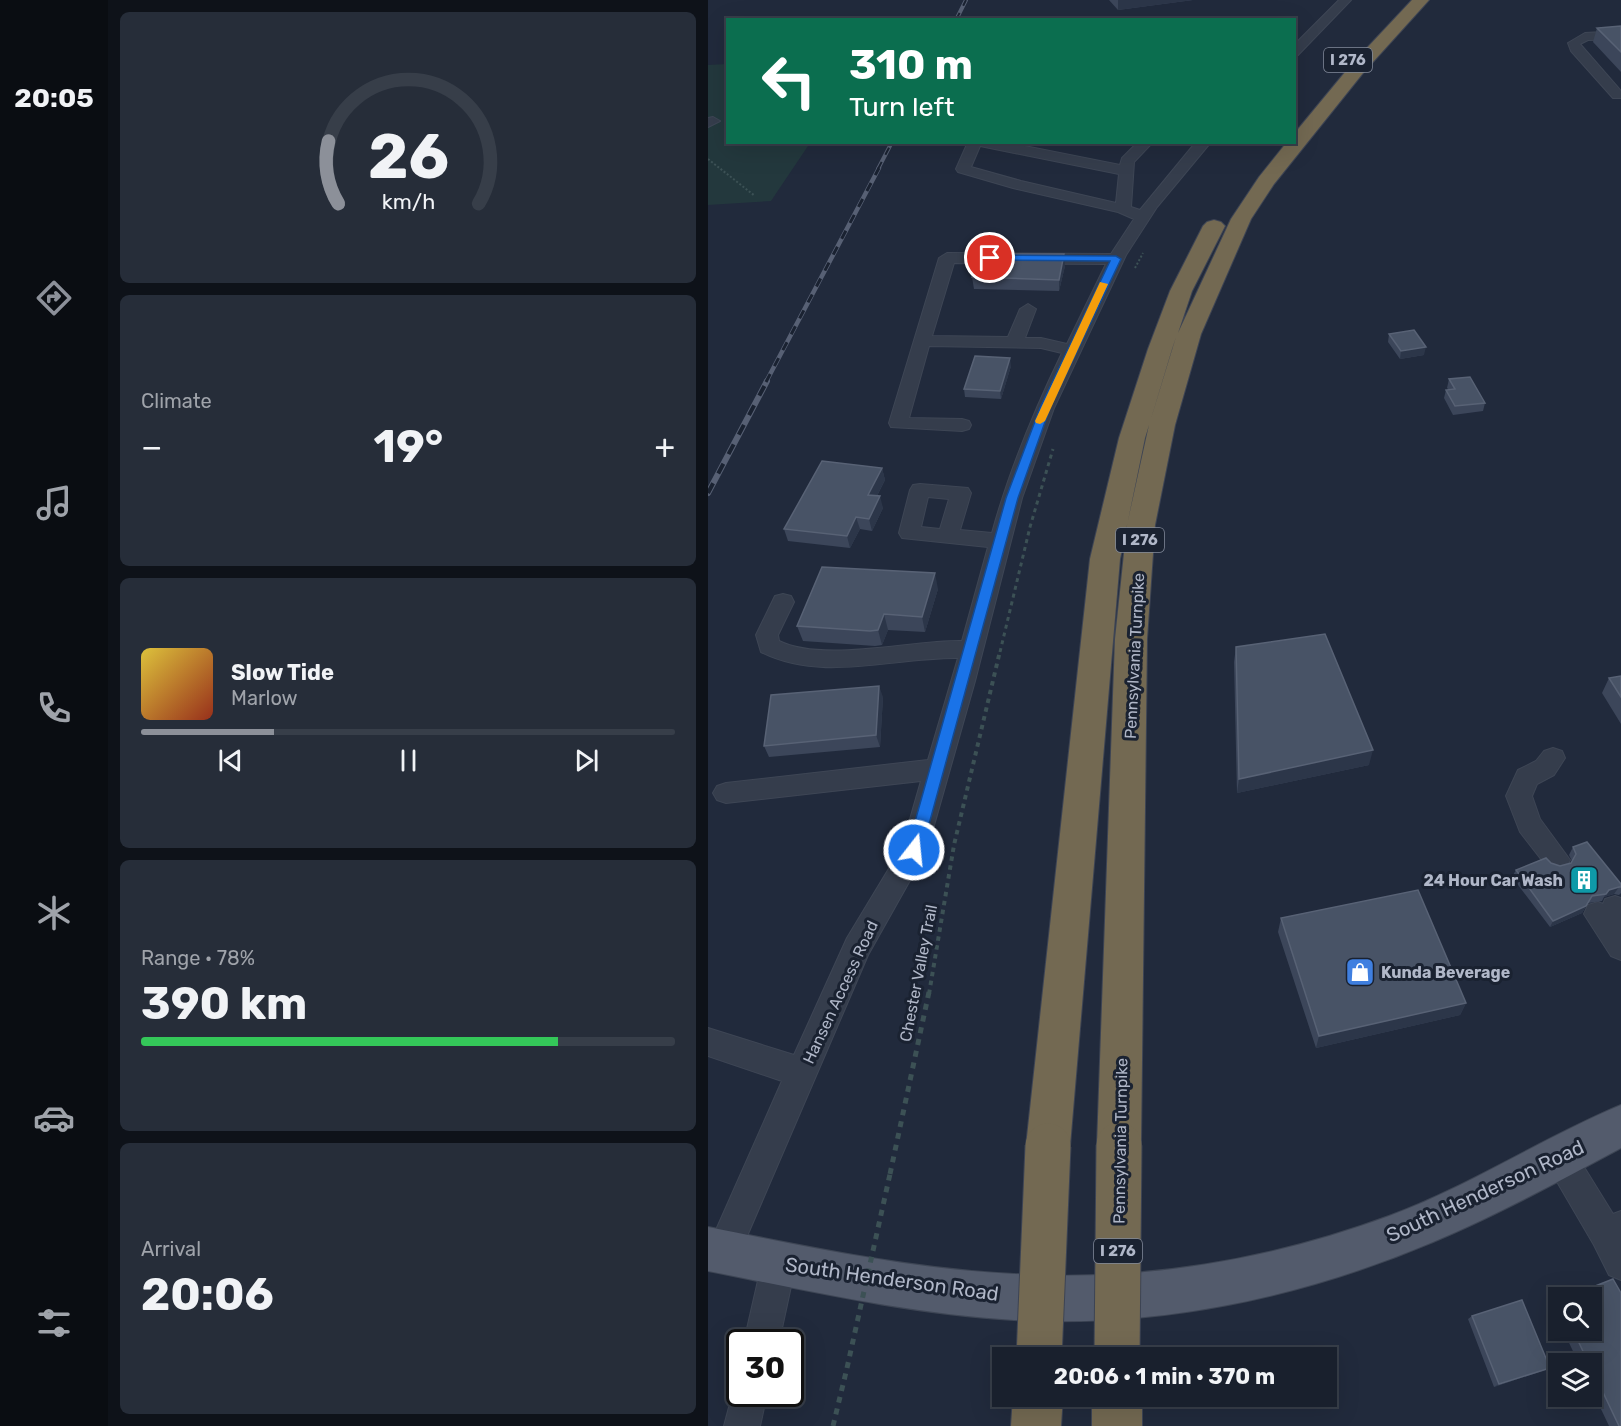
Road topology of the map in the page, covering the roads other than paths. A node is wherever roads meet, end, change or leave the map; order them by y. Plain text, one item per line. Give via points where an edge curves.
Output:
1 (1345, 0) edge
2 (1402, 0) edge
3 (1421, 0) edge
4 (1621, 35) edge
5 (1296, 50) edge
6 (1618, 95) dead end
7 (1296, 119) edge
8 (974, 144) edge
9 (991, 144) edge
10 (1144, 144) edge
11 (1202, 144) edge
12 (1273, 144) edge
13 (1126, 171) junction
14 (1133, 213) junction
15 (1125, 264) junction
16 (1028, 309) dead end
17 (923, 341) junction
18 (1014, 343) junction
19 (1072, 350) junction
20 (962, 425) dead end
21 (948, 536) dead end
22 (1000, 541) junction
23 (783, 602) dead end
24 (971, 650) junction
25 (1553, 758) dead end
26 (938, 769) junction
27 (726, 793) dead end
28 (1563, 857) dead end
29 (1611, 912) edge
30 (1621, 947) edge
31 (708, 1042) edge
32 (802, 1073) junction
33 (1621, 1126) edge
34 (1560, 1157) junction
35 (1613, 1231) edge
36 (715, 1251) edge
37 (779, 1263) junction
38 (1621, 1263) edge
39 (764, 1329) edge
40 (1039, 1347) edge
41 (1117, 1347) edge
42 (746, 1407) edge
43 (1037, 1407) edge
44 (1117, 1407) edge
45 (742, 1426) edge
46 (1036, 1426) edge
47 (1117, 1426) edge

1 - 5 street
2 - 7 highway, I 276
3 - 41 highway, Pennsylvania Turnpike / I 276, bridge via 1357,69 1266,181 1241,219 1189,334 1162,425 1142,525 1131,639
4 - 6 street via 1585,37 1574,43
8 - 14 street via 963,169
9 - 13 street
10 - 13 street via 1126,161
11 - 14 street, Hansen Access Road
12 - 40 highway, I 276, bridge via 1228,201 1181,291 1132,438 1105,559 1048,1146
13 - 14 street
14 - 15 street, Hansen Access Road
15 - 17 street via 947,258
15 - 19 street, Hansen Access Road
16 - 18 street
17 - 18 street
17 - 20 street via 898,423
18 - 19 street via 1041,343
19 - 22 street, Hansen Access Road via 1045,408
21 - 22 street
22 - 24 street, Hansen Access Road
23 - 24 street via 767,635 769,646 777,652 828,658
24 - 26 street, Hansen Access Road
25 - 28 street via 1545,768 1527,777 1519,796 1529,824
26 - 27 street
26 - 32 street, Hansen Access Road via 914,850 857,947
29 - 30 street
31 - 32 street
32 - 36 street, Hansen Access Road
33 - 34 main road, South Henderson Road
34 - 35 street
34 - 37 main road, South Henderson Road via 1388,1239 1276,1272 1152,1294 1017,1297 945,1291
35 - 38 street
36 - 37 main road, South Henderson Road
37 - 39 street
42 - 45 street
43 - 46 highway
44 - 47 highway

